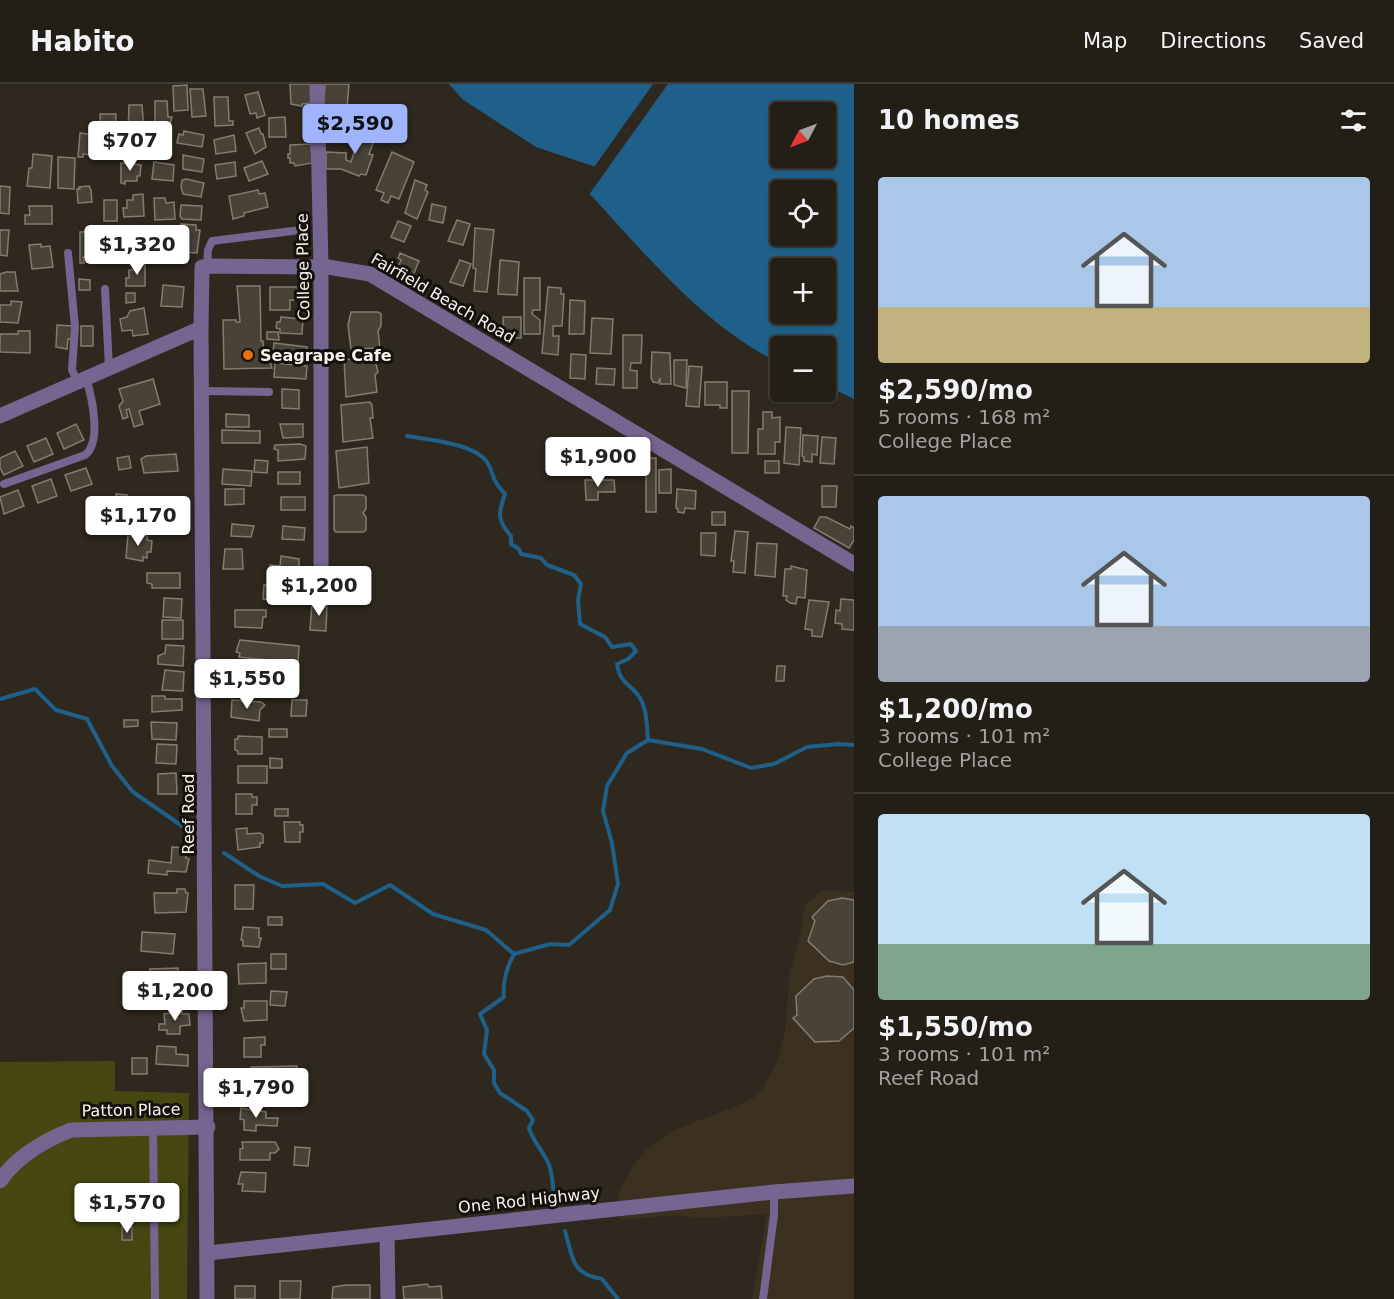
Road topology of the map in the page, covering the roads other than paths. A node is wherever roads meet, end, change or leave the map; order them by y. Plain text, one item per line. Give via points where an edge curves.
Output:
1 (317, 84) edge
2 (301, 230) dead end
3 (68, 253) dead end
4 (207, 266) junction
5 (321, 267) junction
6 (105, 289) dead end
7 (201, 328) junction
8 (110, 368) junction
9 (82, 380) junction
10 (203, 391) junction
11 (269, 392) dead end
12 (0, 416) edge
13 (4, 484) dead end
14 (854, 564) edge
15 (321, 594) dead end
16 (208, 1126) junction
17 (153, 1128) junction
18 (0, 1181) edge
19 (854, 1186) edge
20 (774, 1192) junction
21 (387, 1234) junction
22 (208, 1253) junction
23 (155, 1299) edge
24 (207, 1299) edge
25 (388, 1299) edge
26 (763, 1299) edge

1 - 5 street, College Place
2 - 4 lane via 212,241
3 - 9 lane via 75,327 72,370
4 - 5 street, Fairfield Beach Road
4 - 7 street via 202,267
5 - 14 street, Fairfield Beach Road via 370,274
5 - 15 street, College Place
6 - 8 lane
7 - 8 street
7 - 10 street, Reef Road
8 - 9 street
9 - 12 street
9 - 13 lane via 93,406 91,450
10 - 11 lane
10 - 16 street, Reef Road
16 - 17 street, Patton Place
16 - 22 street, Reef Road
17 - 18 street, Patton Place via 71,1130 50,1138
17 - 23 lane
19 - 20 street, One Rod Highway
20 - 21 street, One Rod Highway
20 - 26 lane
21 - 22 street, One Rod Highway
21 - 25 street
22 - 24 street, Reef Road

